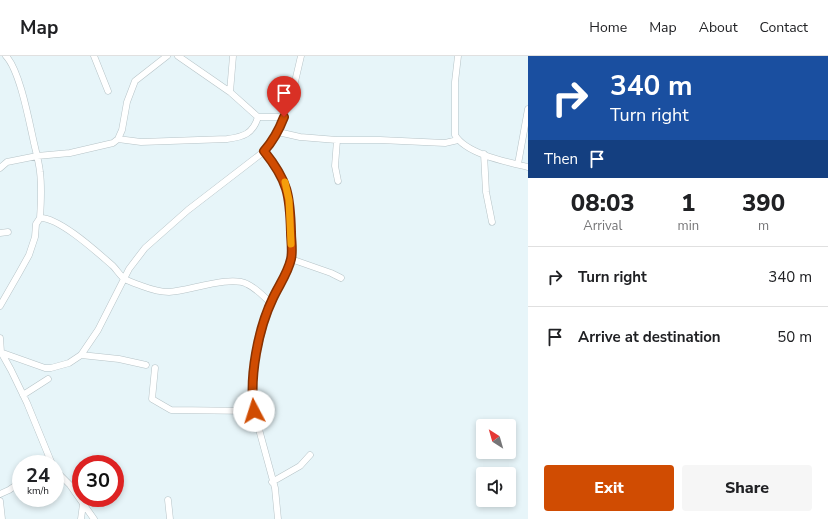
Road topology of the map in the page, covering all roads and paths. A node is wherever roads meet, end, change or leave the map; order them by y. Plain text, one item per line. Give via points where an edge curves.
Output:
1 (6, 56) edge
2 (94, 56) edge
3 (167, 56) edge
4 (178, 56) edge
5 (233, 56) edge
6 (301, 56) edge
7 (458, 56) edge
8 (108, 91) dead end
9 (230, 92) junction
10 (528, 109) edge
11 (258, 117) junction
12 (284, 117) junction
13 (278, 132) junction
14 (118, 139) junction
15 (336, 140) junction
16 (458, 140) junction
17 (264, 151) junction
18 (484, 154) junction
19 (37, 156) junction
20 (518, 164) junction
21 (528, 167) edge
22 (0, 168) edge
23 (338, 181) dead end
24 (40, 218) junction
25 (492, 222) dead end
26 (8, 232) dead end
27 (0, 233) edge
28 (291, 259) junction
29 (341, 278) dead end
30 (124, 279) junction
31 (271, 303) junction
32 (0, 306) edge
33 (0, 338) edge
34 (0, 352) edge
35 (81, 355) junction
36 (146, 365) dead end
37 (155, 368) dead end
38 (48, 379) dead end
39 (23, 395) junction
40 (254, 411) junction
41 (48, 455) edge
42 (310, 455) dead end
43 (64, 479) edge
44 (272, 482) junction
45 (12, 488) edge
46 (72, 488) edge
47 (0, 494) edge
48 (168, 500) dead end
49 (0, 501) edge
50 (83, 507) edge
51 (85, 507) edge
52 (2, 519) edge
53 (81, 519) edge
54 (94, 519) edge
55 (170, 519) edge
56 (278, 519) edge

1 - 19 street via 26,106
2 - 8 street
3 - 14 street via 135,81
4 - 9 street
5 - 9 street
6 - 12 street
7 - 16 street via 455,82 455,135
9 - 11 street
10 - 20 street
11 - 12 street
11 - 14 street via 250,132 227,139 141,142
12 - 13 street
13 - 15 street
13 - 17 street
14 - 19 street via 113,143 86,150
15 - 16 street via 445,143
15 - 23 street via 335,166
16 - 18 street
17 - 28 street via 277,167 288,194
17 - 30 street via 155,238 136,259
18 - 20 street
18 - 25 street via 486,192
19 - 22 street via 7,162
19 - 24 street via 41,184
20 - 21 street
24 - 30 street via 46,218 80,238
24 - 32 street via 36,224 29,255
26 - 27 street
28 - 29 street
28 - 31 street
30 - 31 street via 167,292 241,281
30 - 35 street via 98,330
31 - 40 street via 256,356 252,385
33 - 34 street
34 - 35 street via 45,368 68,363
34 - 39 street
35 - 36 street
37 - 40 street via 152,399 171,410
38 - 39 street
39 - 41 street
40 - 44 street
42 - 44 street via 300,466
43 - 46 street
44 - 56 street via 275,488
45 - 47 street
48 - 55 street
49 - 52 street
50 - 53 street
51 - 54 street

